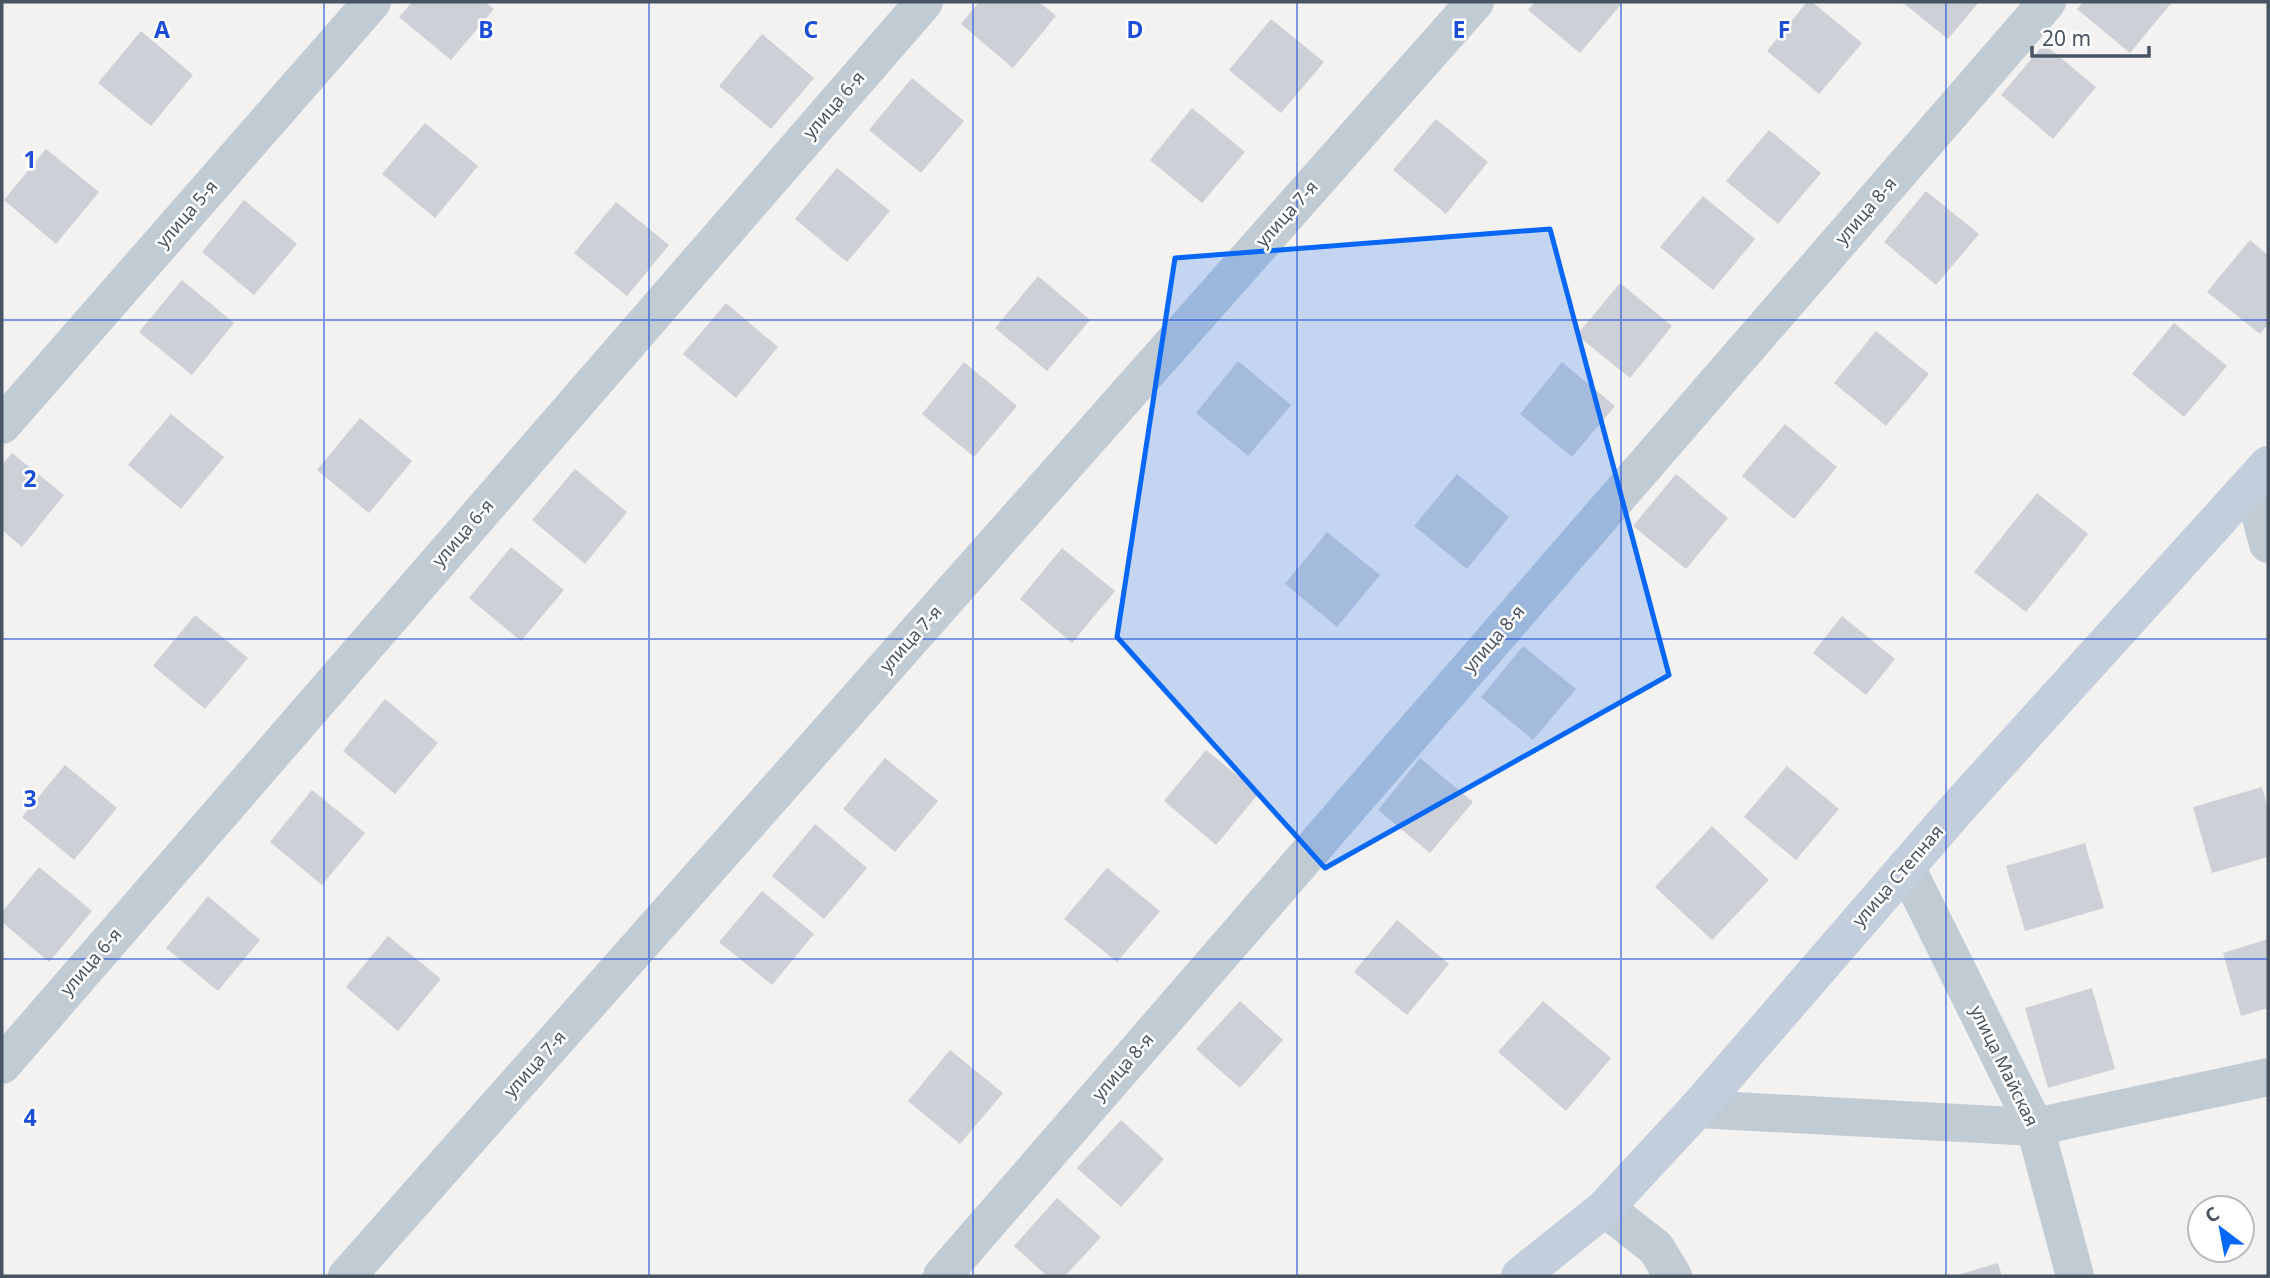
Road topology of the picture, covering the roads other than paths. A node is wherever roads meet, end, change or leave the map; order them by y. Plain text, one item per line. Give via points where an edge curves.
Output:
1 (372, 2) edge
2 (923, 2) edge
3 (1475, 2) edge
4 (2047, 2) edge
5 (2, 425) edge
6 (2260, 474) edge
7 (2268, 544) edge
8 (1906, 867) junction
9 (2, 1065) edge
10 (2268, 1077) edge
11 (1696, 1109) junction
12 (2035, 1126) junction
13 (1605, 1208) junction
14 (347, 1276) edge
15 (942, 1276) edge
16 (1520, 1276) edge
17 (1673, 1276) edge
18 (2075, 1276) edge

1 - 5 street, улица 5-я
2 - 9 street, улица 6-я
3 - 14 street, улица 7-я
4 - 15 street, улица 8-я
6 - 7 street
6 - 8 street, улица Степная
8 - 11 street, улица Степная
8 - 12 street, улица Майская
10 - 12 street
11 - 12 street
11 - 13 street, улица Степная
12 - 18 street, улица Майская
13 - 16 street, улица Степная
13 - 17 street via 1656,1248

